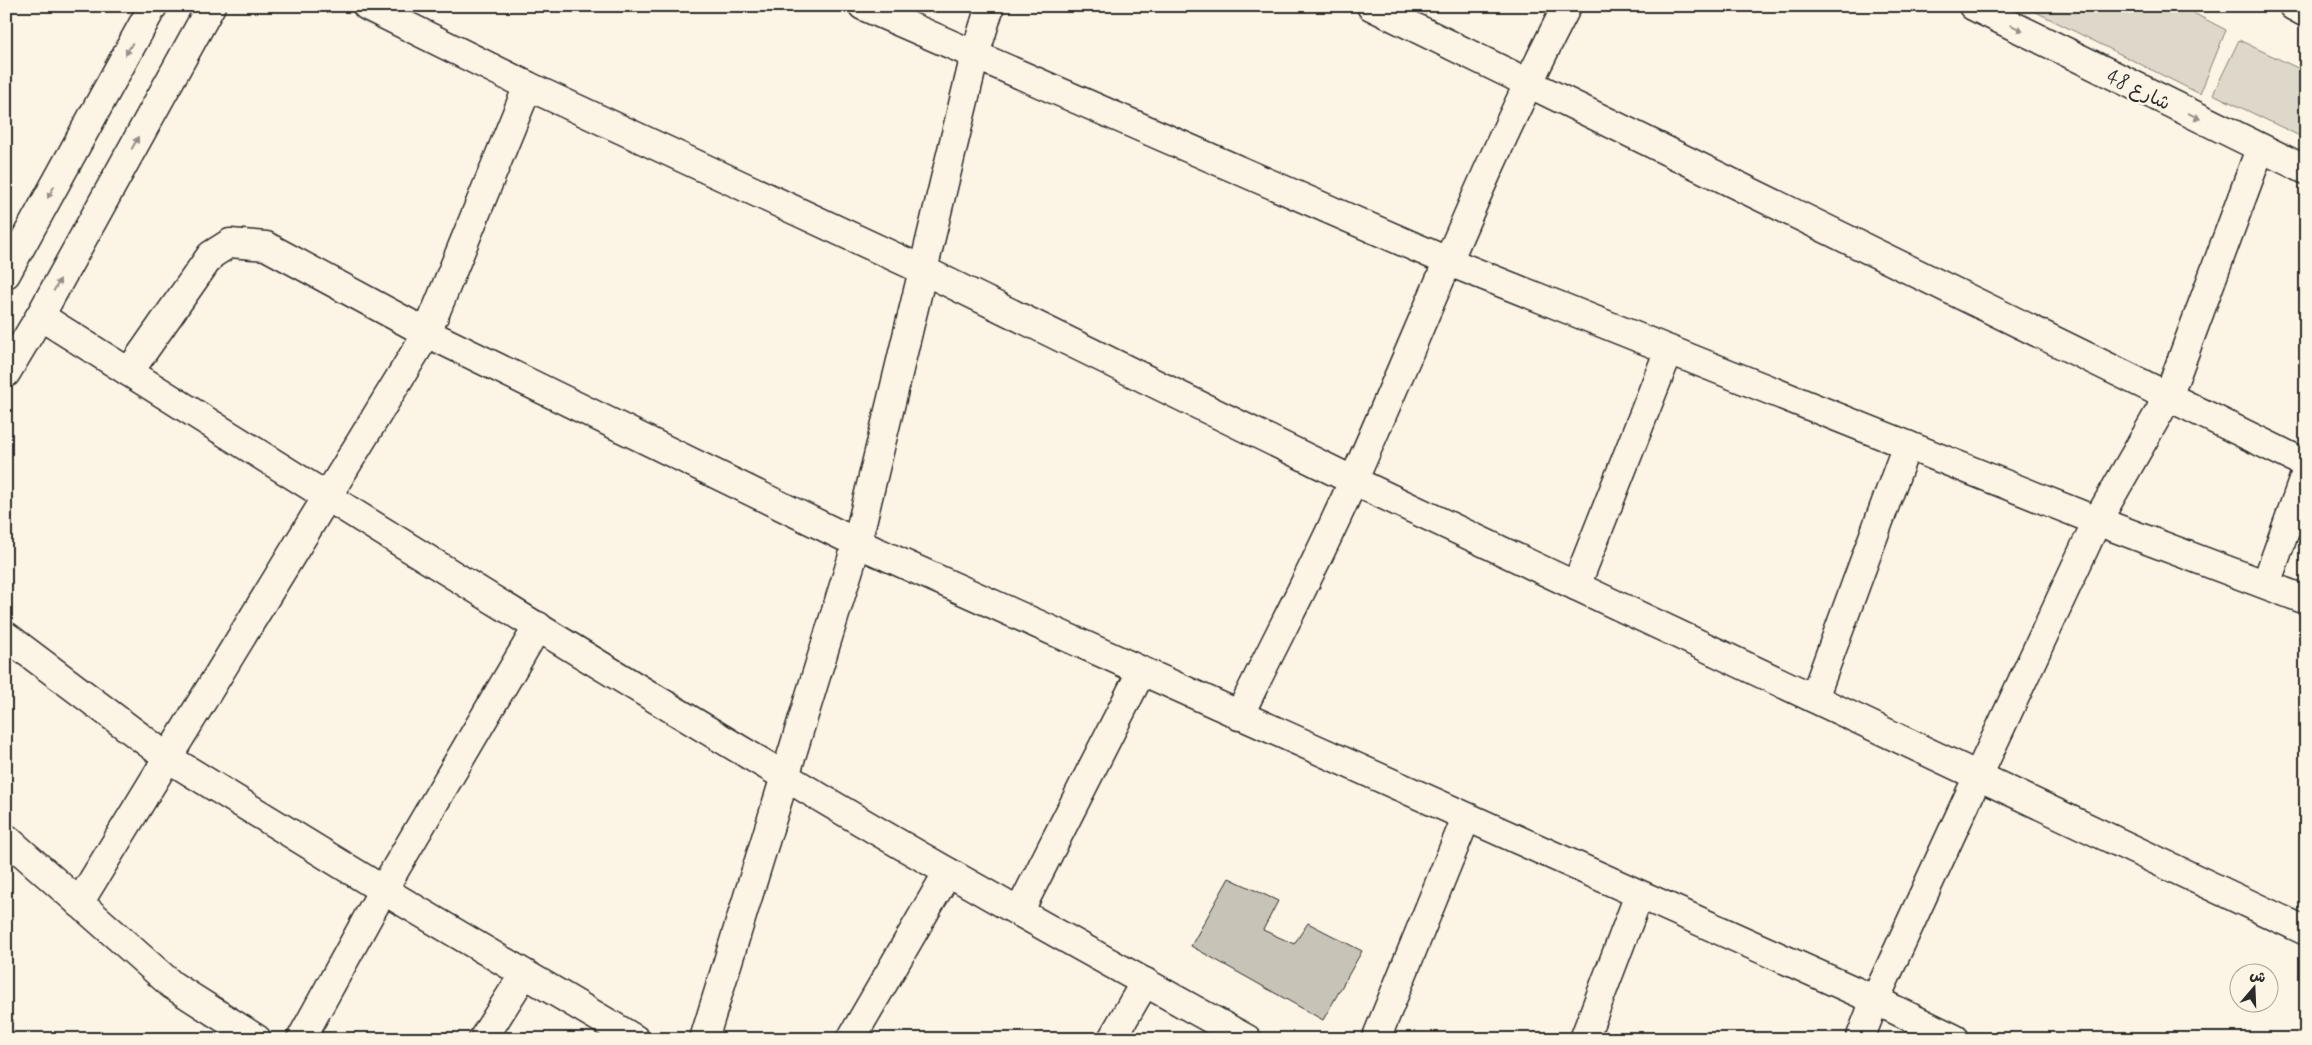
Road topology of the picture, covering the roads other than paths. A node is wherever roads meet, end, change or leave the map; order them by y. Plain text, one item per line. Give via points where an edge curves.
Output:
1 (153, 6) edge
2 (211, 6) edge
3 (367, 6) edge
4 (862, 6) edge
5 (990, 6) edge
6 (1371, 6) edge
7 (1567, 6) edge
8 (1973, 6) edge
9 (2293, 6) edge
10 (2306, 13) edge
11 (975, 55) junction
12 (1527, 84) junction
13 (528, 86) junction
14 (2260, 149) junction
15 (2306, 170) edge
16 (1447, 261) junction
17 (923, 270) junction
18 (6, 274) edge
19 (40, 316) junction
20 (427, 333) junction
21 (1670, 350) junction
22 (129, 372) junction
23 (6, 373) edge
24 (2168, 397) junction
25 (1907, 445) junction
26 (2306, 464) edge
27 (2306, 472) edge
28 (1354, 481) junction
29 (327, 498) junction
30 (2097, 521) junction
31 (857, 543) junction
32 (2266, 584) junction
33 (1576, 586) junction
34 (2306, 600) edge
35 (538, 626) junction
36 (6, 636) edge
37 (1141, 672) junction
38 (1814, 698) junction
39 (1239, 716) junction
40 (168, 758) junction
41 (1978, 776) junction
42 (785, 777) junction
43 (1466, 818) junction
44 (6, 838) edge
45 (948, 872) junction
46 (383, 890) junction
47 (1639, 895) junction
48 (79, 903) junction
49 (1020, 912) junction
50 (2306, 931) edge
51 (524, 974) junction
52 (1146, 982) junction
53 (1875, 1000) junction
54 (258, 1039) edge
55 (301, 1039) edge
56 (483, 1039) edge
57 (634, 1039) edge
58 (704, 1039) edge
59 (851, 1039) edge
60 (1112, 1039) edge
61 (1246, 1039) edge
62 (1376, 1039) edge
63 (1584, 1039) edge
64 (1860, 1039) edge
65 (1955, 1039) edge

1 -> 18 street
19 -> 2 street
3 - 13 street
4 - 11 street
5 - 11 street
6 - 12 street
7 - 12 street
8 -> 14 street, 48 شارع
9 - 10 street
11 - 16 street
11 - 17 street
12 - 16 street
12 - 24 street
13 - 17 street
13 - 20 street
14 - 15 street, 48 شارع
14 - 24 street
16 - 21 street
16 - 28 street
17 - 28 street
17 - 31 street
19 - 22 street
19 - 23 street
20 - 22 street via 266,246 230,243 211,254
20 - 29 street
20 - 31 street
21 - 25 street
21 - 33 street
22 - 29 street
24 - 26 street
24 - 30 street
25 - 30 street
25 - 38 street
27 - 32 street
28 - 33 street
28 - 39 street
29 - 35 street
29 - 40 street
30 - 32 street
30 - 41 street
31 - 37 street
31 - 42 street
32 - 34 street
33 - 38 street
35 - 42 street
35 - 46 street
36 - 40 street
37 - 39 street
37 - 49 street
38 - 41 street
39 - 43 street
40 - 46 street
40 - 48 street
41 - 50 street
41 - 53 street
42 - 45 street
42 - 58 street
43 - 47 street
43 - 62 street
44 - 48 street
45 - 49 street
45 - 59 street
46 - 51 street
46 - 55 street
47 - 53 street
47 - 63 street
48 - 54 street via 172,985
49 - 52 street
51 - 56 street
51 - 57 street
52 - 60 street
52 - 61 street
53 - 64 street
53 - 65 street

